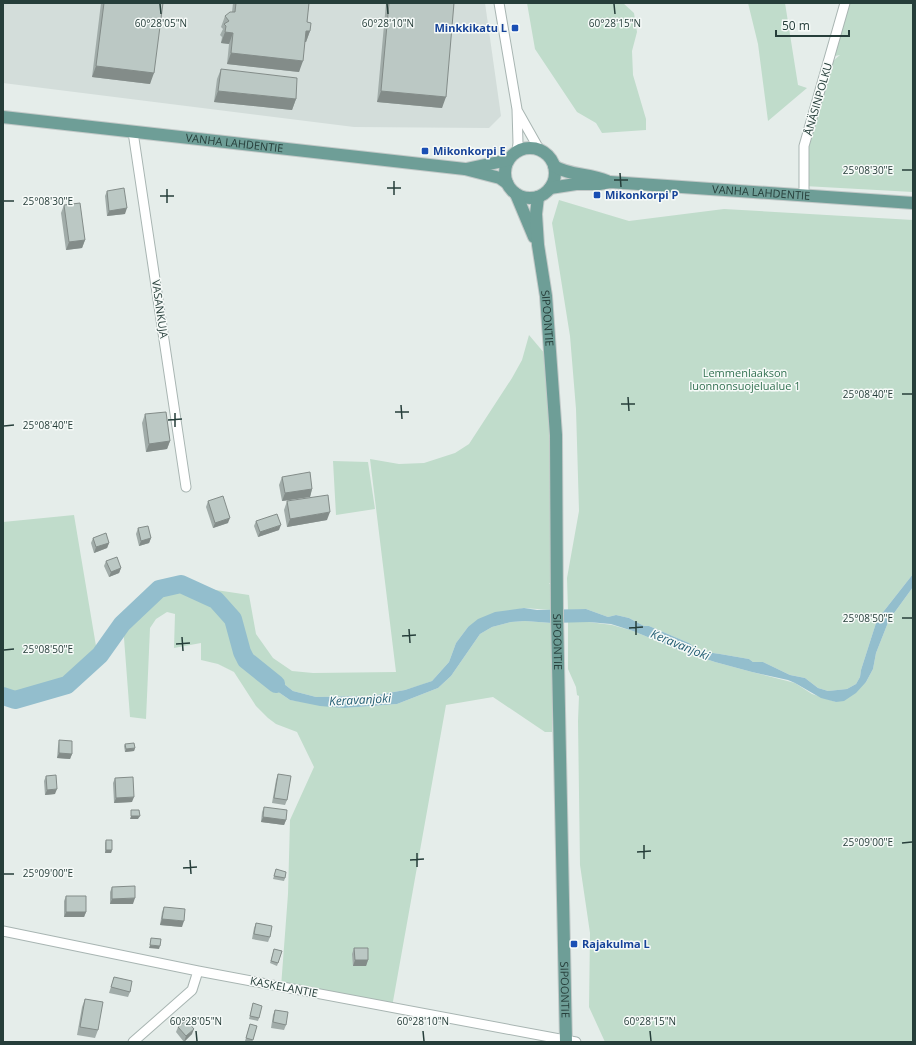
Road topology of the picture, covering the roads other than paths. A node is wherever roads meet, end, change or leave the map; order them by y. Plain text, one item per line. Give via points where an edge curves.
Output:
1 (499, 3) edge
2 (845, 3) edge
3 (517, 109) junction
4 (3, 117) edge
5 (133, 132) junction
6 (539, 149) junction
7 (517, 151) junction
8 (508, 160) junction
9 (554, 166) junction
10 (465, 169) junction
11 (610, 182) junction
12 (507, 183) junction
13 (550, 188) junction
14 (516, 194) junction
15 (804, 196) junction
16 (538, 197) junction
17 (913, 203) edge
18 (538, 245) junction
19 (186, 487) dead end
20 (3, 931) edge
21 (198, 971) junction
22 (569, 1041) edge
23 (133, 1042) edge

1 - 3 street
2 - 15 street, ÅNÄSINPOLKU via 804,146
3 - 6 street
3 - 7 street
4 - 5 main road, VANHA LAHDENTIE
5 - 10 main road, VANHA LAHDENTIE
5 - 19 street, VASANKUJA
6 - 7 main road via 530,147
6 - 9 main road via 552,160
7 - 8 main road
8 - 10 main road, VANHA LAHDENTIE
8 - 12 main road via 505,168
9 - 11 main road, VANHA LAHDENTIE via 569,173 599,177
9 - 13 main road via 555,178
10 - 12 main road, VANHA LAHDENTIE via 500,178
11 - 13 main road, VANHA LAHDENTIE
11 - 15 main road, VANHA LAHDENTIE
12 - 14 main road
13 - 16 main road
14 - 16 main road via 521,197
14 - 18 main road, SIPOONTIE
15 - 17 main road, VANHA LAHDENTIE
16 - 18 main road, SIPOONTIE
18 - 22 main road, SIPOONTIE via 546,296 556,435 558,642
20 - 21 street, KASKELANTIE
21 - 22 street, KASKELANTIE
21 - 23 street via 192,990

